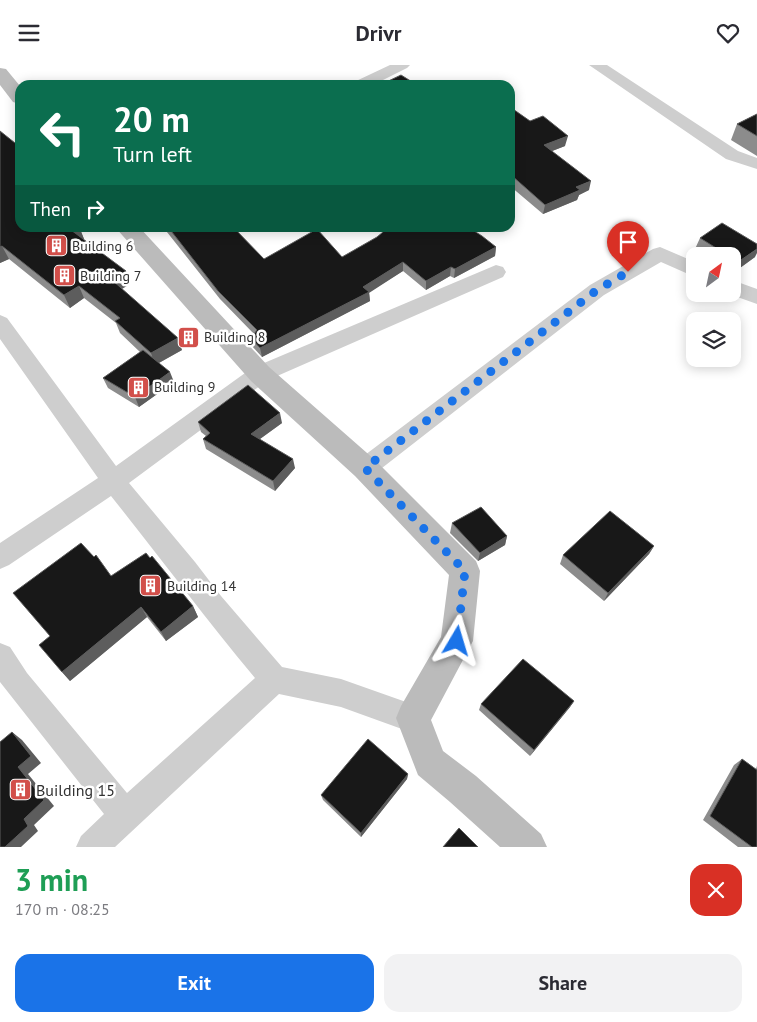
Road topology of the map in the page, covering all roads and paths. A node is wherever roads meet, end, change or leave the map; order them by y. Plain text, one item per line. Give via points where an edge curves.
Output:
1 (402, 65) edge
2 (597, 65) edge
3 (0, 73) edge
4 (370, 80) edge
5 (15, 92) edge
6 (757, 163) edge
7 (131, 232) edge
8 (686, 266) edge
9 (496, 272) dead end
10 (741, 291) edge
11 (757, 297) edge
12 (0, 323) edge
13 (260, 374) junction
14 (365, 468) junction
15 (113, 481) junction
16 (0, 557) edge
17 (0, 657) edge
18 (274, 679) junction
19 (413, 718) junction
20 (125, 815) junction
21 (92, 847) edge
22 (528, 847) edge

1 - 4 street
2 - 6 street via 732,155
3 - 5 street
7 - 13 street
8 - 14 street via 660,254 597,290
9 - 13 street
10 - 11 street
12 - 15 street
13 - 14 street
13 - 15 street
14 - 19 street via 465,571 457,641
15 - 16 street
15 - 18 street
17 - 20 street via 17,683
18 - 19 street via 342,693
18 - 20 street
19 - 22 street via 430,763
20 - 21 street

